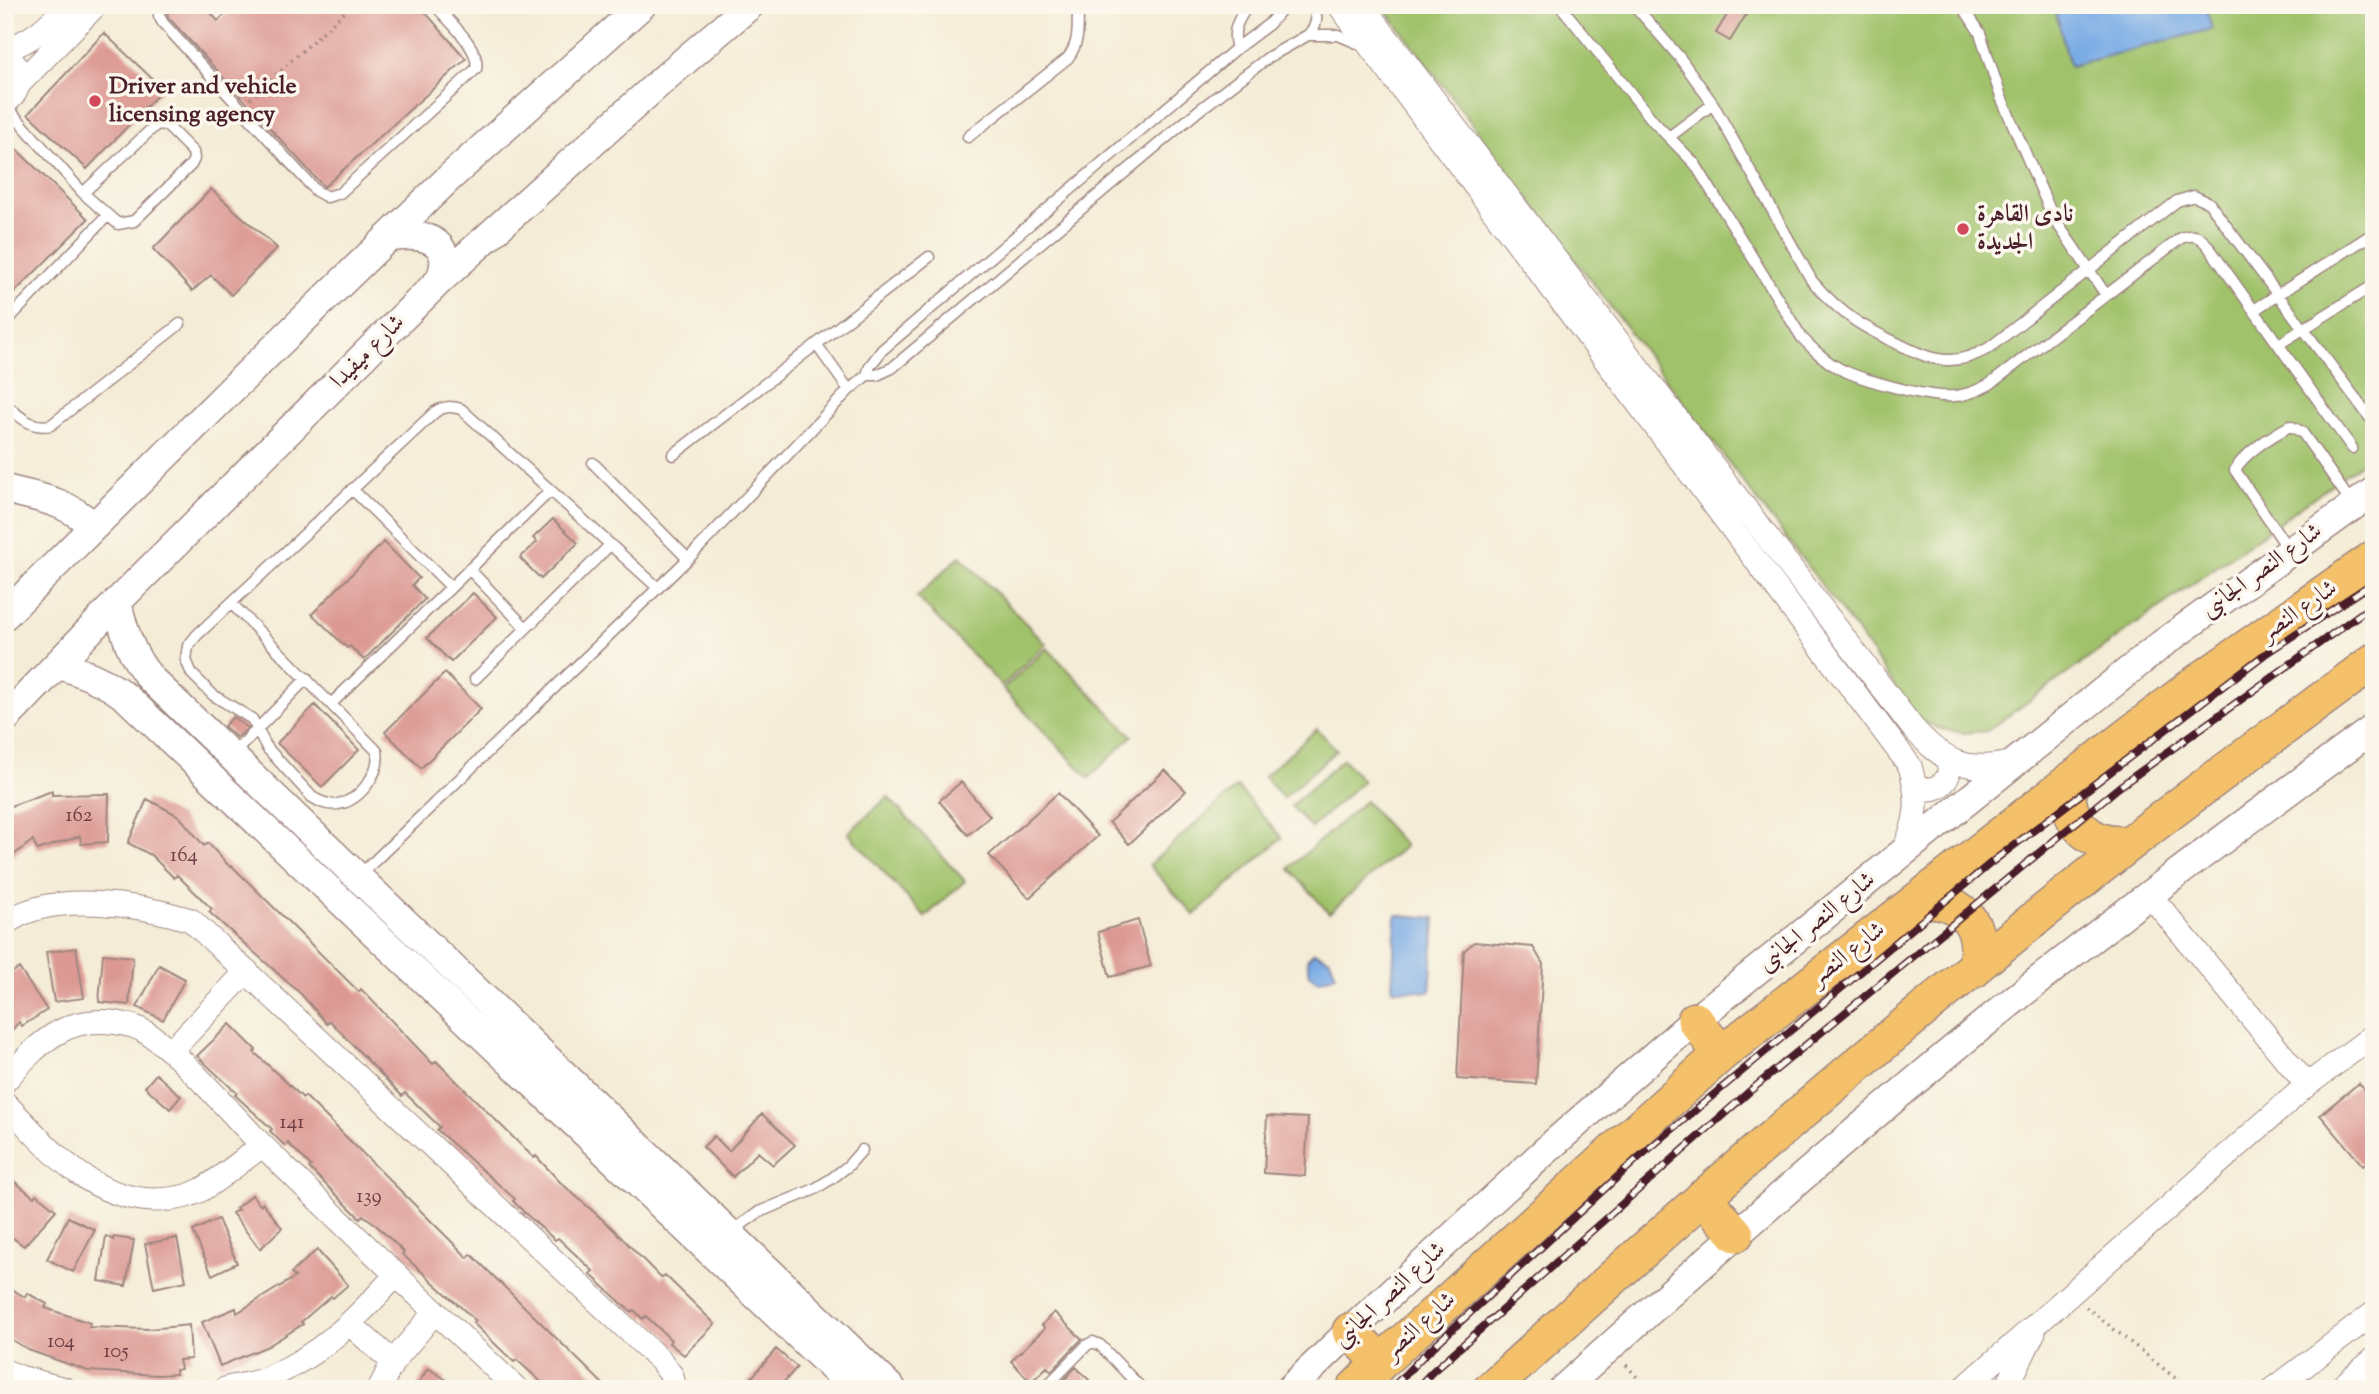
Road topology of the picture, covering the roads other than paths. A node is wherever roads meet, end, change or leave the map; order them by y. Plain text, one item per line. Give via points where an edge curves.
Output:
1 (67, 5) edge
2 (96, 5) edge
3 (159, 5) edge
4 (435, 5) edge
5 (642, 5) edge
6 (750, 5) edge
7 (1078, 5) edge
8 (1248, 5) edge
9 (1285, 5) edge
10 (1310, 5) edge
11 (1339, 5) edge
12 (1362, 5) edge
13 (1560, 5) edge
14 (1634, 5) edge
15 (1962, 5) edge
16 (1308, 35) junction
17 (1237, 48) junction
18 (5, 51) edge
19 (1377, 56) junction
20 (10, 98) edge
21 (1713, 104) junction
22 (1669, 136) junction
23 (968, 137) dead end
24 (83, 193) junction
25 (107, 216) junction
26 (2374, 233) edge
27 (387, 238) junction
28 (929, 257) dead end
29 (2088, 270) junction
30 (440, 280) junction
31 (2374, 285) edge
32 (2278, 294) junction
33 (2106, 295) junction
34 (2254, 310) junction
35 (5, 323) edge
36 (180, 324) dead end
37 (2303, 328) junction
38 (816, 344) junction
39 (2279, 344) junction
40 (867, 375) junction
41 (849, 390) junction
42 (5, 404) edge
43 (2374, 423) edge
44 (2352, 448) dead end
45 (673, 455) dead end
46 (593, 463) dead end
47 (5, 489) edge
48 (352, 489) junction
49 (550, 491) junction
50 (2363, 498) edge
51 (93, 526) junction
52 (610, 545) junction
53 (2289, 551) junction
54 (2374, 558) edge
55 (688, 559) junction
56 (469, 569) junction
57 (451, 587) junction
58 (657, 587) junction
59 (117, 602) junction
60 (231, 603) junction
61 (5, 615) edge
62 (526, 628) junction
63 (2374, 661) edge
64 (58, 664) junction
65 (138, 664) junction
66 (307, 678) junction
67 (475, 679) dead end
68 (112, 686) junction
69 (332, 703) junction
70 (5, 719) edge
71 (258, 728) junction
72 (2374, 728) edge
73 (230, 757) junction
74 (1945, 757) junction
75 (2015, 762) junction
76 (2070, 780) junction
77 (258, 782) junction
78 (1915, 784) junction
79 (238, 802) junction
80 (2130, 843) junction
81 (1902, 853) junction
82 (358, 877) junction
83 (2150, 895) junction
84 (1915, 902) junction
85 (5, 924) edge
86 (1974, 970) junction
87 (247, 971) junction
88 (1695, 1020) junction
89 (2374, 1035) edge
90 (171, 1051) junction
91 (1721, 1054) junction
92 (5, 1081) edge
93 (2307, 1085) junction
94 (5, 1102) edge
95 (262, 1146) junction
96 (862, 1150) dead end
97 (1703, 1197) junction
98 (729, 1233) junction
99 (1736, 1234) junction
100 (397, 1276) junction
101 (435, 1312) junction
102 (2374, 1313) edge
103 (2042, 1318) junction
104 (351, 1325) junction
105 (1350, 1331) junction
106 (2374, 1359) edge
107 (393, 1362) junction
108 (1381, 1362) junction
109 (5, 1371) edge
110 (65, 1389) edge
111 (225, 1389) edge
112 (379, 1389) edge
113 (517, 1389) edge
114 (675, 1389) edge
115 (855, 1389) edge
116 (892, 1389) edge
117 (1044, 1389) edge
118 (1142, 1389) edge
119 (1290, 1389) edge
120 (1354, 1389) edge
121 (1491, 1389) edge
122 (1563, 1389) edge
123 (1963, 1389) edge
124 (2006, 1389) edge
125 (2274, 1389) edge
126 (2339, 1389) edge

1 - 18 street via 42,31
2 - 20 street
3 - 4 lane via 163,23 316,191 327,197 336,195 476,69 473,49
5 - 27 street
6 - 30 street, شارع ميفيدا
7 - 23 lane via 1079,37 1068,58
8 - 17 lane via 1236,23
9 - 17 lane
10 - 16 lane via 1316,23
11 - 19 street
12 - 74 street via 1912,727
13 - 22 lane
14 - 21 lane
15 - 29 lane via 1980,33 2001,97 2053,217
16 - 19 lane via 1338,34
16 - 40 lane via 1217,96 892,368
17 - 40 lane via 882,351
18 - 20 street via 18,68
19 - 78 street via 1910,766
20 - 24 lane
21 - 22 lane
21 - 29 lane via 1812,281 1864,328 1918,352 1946,360 1976,355
22 - 33 lane via 1695,164 1802,338 1830,362 1863,377 1938,397 1974,392
24 - 25 lane
24 - 25 lane via 157,124 166,125 193,152 191,165 134,221 118,224
25 - 35 lane
26 - 32 lane
27 - 30 street via 418,235 434,242 443,256
27 - 51 street
28 - 38 lane
29 - 32 lane via 2177,201 2194,196 2209,203
29 - 33 lane
30 - 59 street, شارع ميفيدا
31 - 37 lane
32 - 34 lane
32 - 37 lane
33 - 34 lane via 2189,235 2208,246
34 - 39 lane
36 - 42 lane via 51,425 27,423
37 - 39 lane
37 - 43 lane
38 - 41 lane
38 - 45 lane
39 - 44 lane
40 - 41 lane
41 - 55 lane
46 - 55 lane
47 - 51 street via 61,503
48 - 49 lane via 435,412 452,406 461,409
48 - 57 lane
48 - 60 lane
49 - 52 lane
49 - 56 lane
50 - 53 street, شارع النصر الجانبى
50 - 53 lane via 2331,471 2302,432 2290,426 2274,434 2240,460 2235,470
51 - 61 street
52 - 58 lane
52 - 62 lane
53 - 75 street, شارع النصر الجانبى via 2162,644
54 - 76 main road, شارع النصر via 2195,684
55 - 58 lane
56 - 57 lane
56 - 62 lane
57 - 69 lane
58 - 82 lane
59 - 64 street, شارع ميفيدا
59 - 65 street
60 - 66 lane
60 - 71 lane via 192,640 186,660 192,674 213,695 248,715
62 - 67 lane
63 - 80 main road
64 - 68 street
64 - 70 street, شارع ميفيدا
65 - 68 street via 117,671
65 - 73 street
66 - 69 lane
66 - 71 lane
68 - 79 street
69 - 71 lane via 377,751 377,769 347,802 329,804 312,797 267,748
71 - 73 lane
72 - 83 street
73 - 77 street
74 - 75 street via 1967,766 1992,768
74 - 78 street via 1949,769 1945,782 1934,789
75 - 81 street, شارع النصر الجانبى
76 - 80 main road via 2070,811 2081,829 2098,841
76 - 84 main road, شارع النصر
77 - 79 street
77 - 82 street
78 - 81 street via 1918,808
79 - 115 street
80 - 86 main road
81 - 88 street, شارع النصر الجانبى
82 - 98 street
83 - 93 street
83 - 99 street via 1975,1031
84 - 86 main road via 1938,900 1967,916 1979,948
84 - 91 main road, شارع النصر
85 - 87 street via 60,905 136,906 191,920
86 - 97 main road
87 - 90 street
87 - 114 street via 661,1361 673,1377
88 - 91 main road
88 - 105 street, شارع النصر الجانبى
89 - 93 street
90 - 92 street via 134,1027 102,1021 70,1026 42,1041
90 - 95 street
91 - 108 main road, شارع النصر
93 - 103 street
94 - 95 street via 78,1175 98,1187 144,1200 168,1200 201,1190
95 - 100 street
96 - 98 lane via 831,1179 759,1212
97 - 99 main road
97 - 121 main road
98 - 116 street
99 - 122 street
100 - 101 street
100 - 104 street
101 - 107 street
101 - 113 street
102 - 125 street
103 - 123 street
103 - 124 street
104 - 107 street
104 - 111 street via 320,1350 266,1379
105 - 108 main road
105 - 119 street, شارع النصر الجانبى
106 - 126 street
107 - 112 street
108 - 120 main road, شارع النصر
109 - 110 street
117 - 118 lane via 1093,1342

